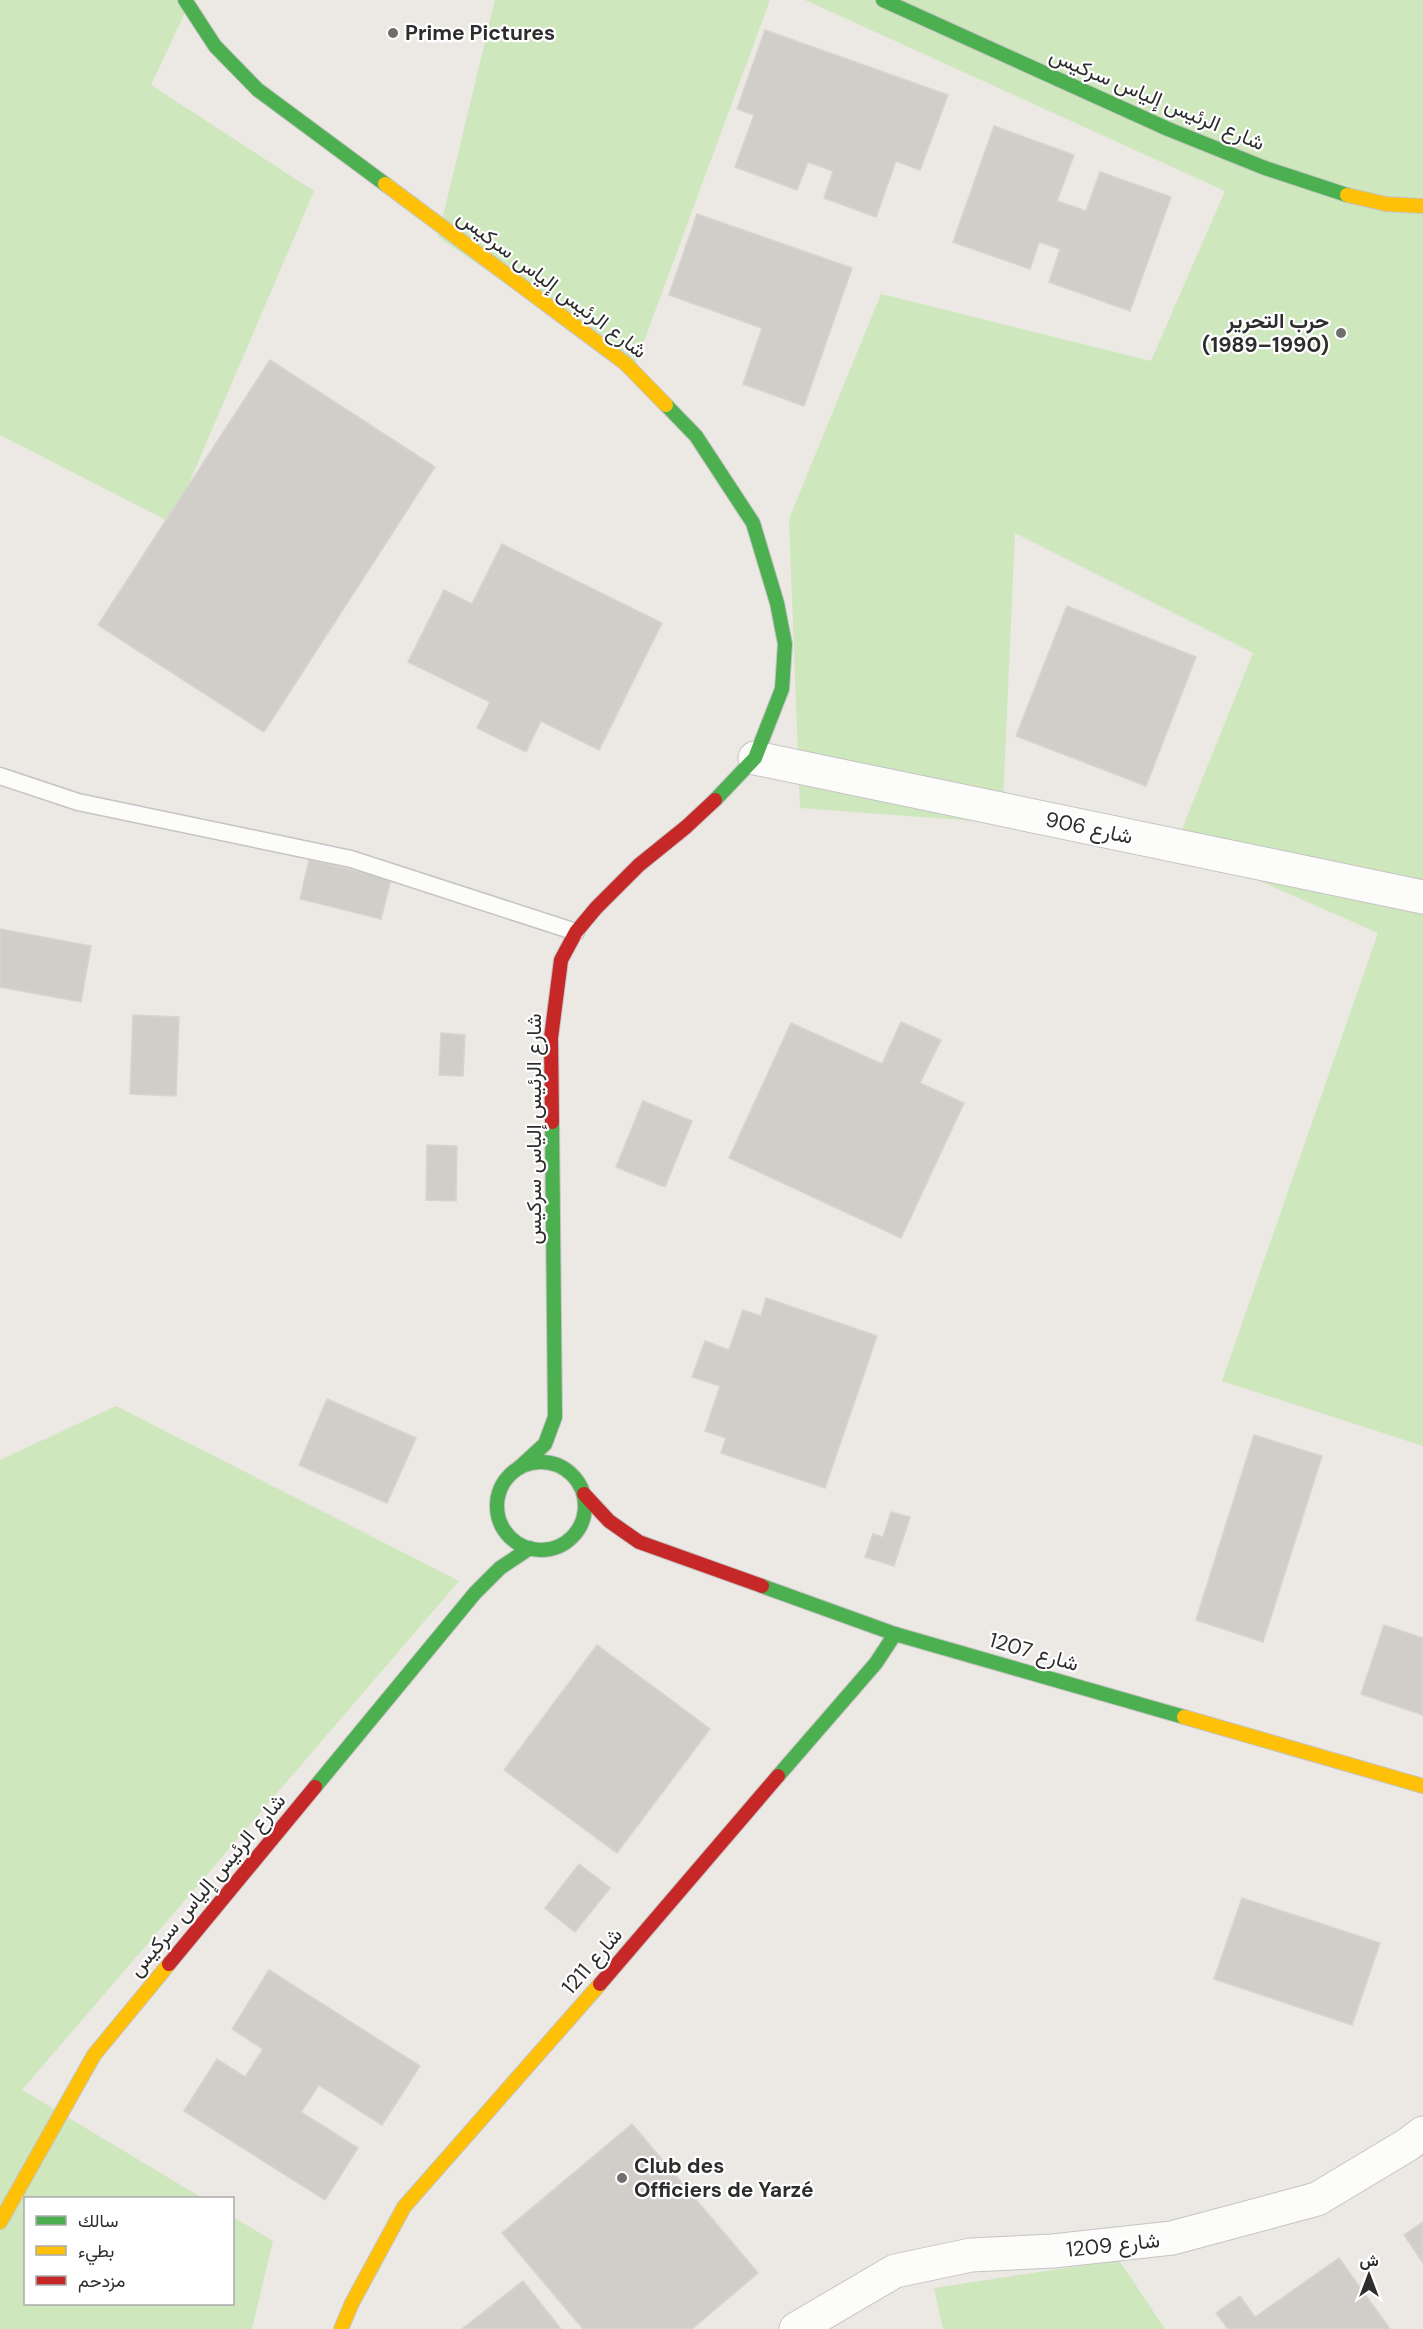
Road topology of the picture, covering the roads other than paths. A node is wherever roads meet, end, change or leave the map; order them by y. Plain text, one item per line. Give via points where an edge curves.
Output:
1 (185, 0) edge
2 (883, 0) edge
3 (1423, 206) edge
4 (755, 758) junction
5 (0, 776) edge
6 (1423, 897) edge
7 (576, 932) junction
8 (555, 1417) junction
9 (563, 1437) dead end
10 (567, 1457) dead end
11 (520, 1467) junction
12 (573, 1476) junction
13 (584, 1494) junction
14 (501, 1525) junction
15 (608, 1540) dead end
16 (496, 1542) dead end
17 (588, 1542) dead end
18 (639, 1542) junction
19 (557, 1546) junction
20 (530, 1548) junction
21 (491, 1560) dead end
22 (475, 1593) junction
23 (895, 1634) junction
24 (1423, 1786) edge
25 (1423, 2133) edge
26 (0, 2222) edge
27 (341, 2329) edge
28 (796, 2329) edge

1 - 4 main road, شارع الرئيس إلياس سركيس via 215,46 258,90 625,363 696,436 753,523 785,644 782,689
2 - 3 main road, شارع الرئيس إلياس سركيس via 1218,150 1308,184 1403,208
4 - 6 street, شارع 906
4 - 7 main road, شارع الرئيس إلياس سركيس via 686,827 639,865
5 - 7 lane via 78,802 351,859
7 - 8 main road, شارع الرئيس إلياس سركيس via 561,960 551,1038
8 - 9 main road, شارع الرئيس إلياس سركيس
8 - 11 main road, شارع الرئيس إلياس سركيس via 545,1444
10 - 12 main road
11 - 12 main road via 548,1462
11 - 14 main road, شارع الرئيس إلياس سركيس via 499,1492 497,1509
12 - 13 main road
13 - 18 main road, شارع 1207 via 609,1521
13 - 19 main road via 585,1510 580,1525 571,1538
14 - 16 main road, شارع الرئيس إلياس سركيس
14 - 20 main road via 518,1543
15 - 18 main road, شارع 1207
17 - 19 main road
18 - 23 main road, شارع 1207
19 - 20 main road, شارع الرئيس إلياس سركيس
20 - 22 main road, شارع الرئيس إلياس سركيس via 500,1568
21 - 22 main road, شارع الرئيس إلياس سركيس
22 - 26 main road, شارع الرئيس إلياس سركيس via 94,2055
23 - 24 main road, شارع 1207
23 - 27 main road, شارع 1211 via 876,1663 404,2207
25 - 28 street, شارع 1209 via 1317,2199 1172,2238 971,2255 895,2271

